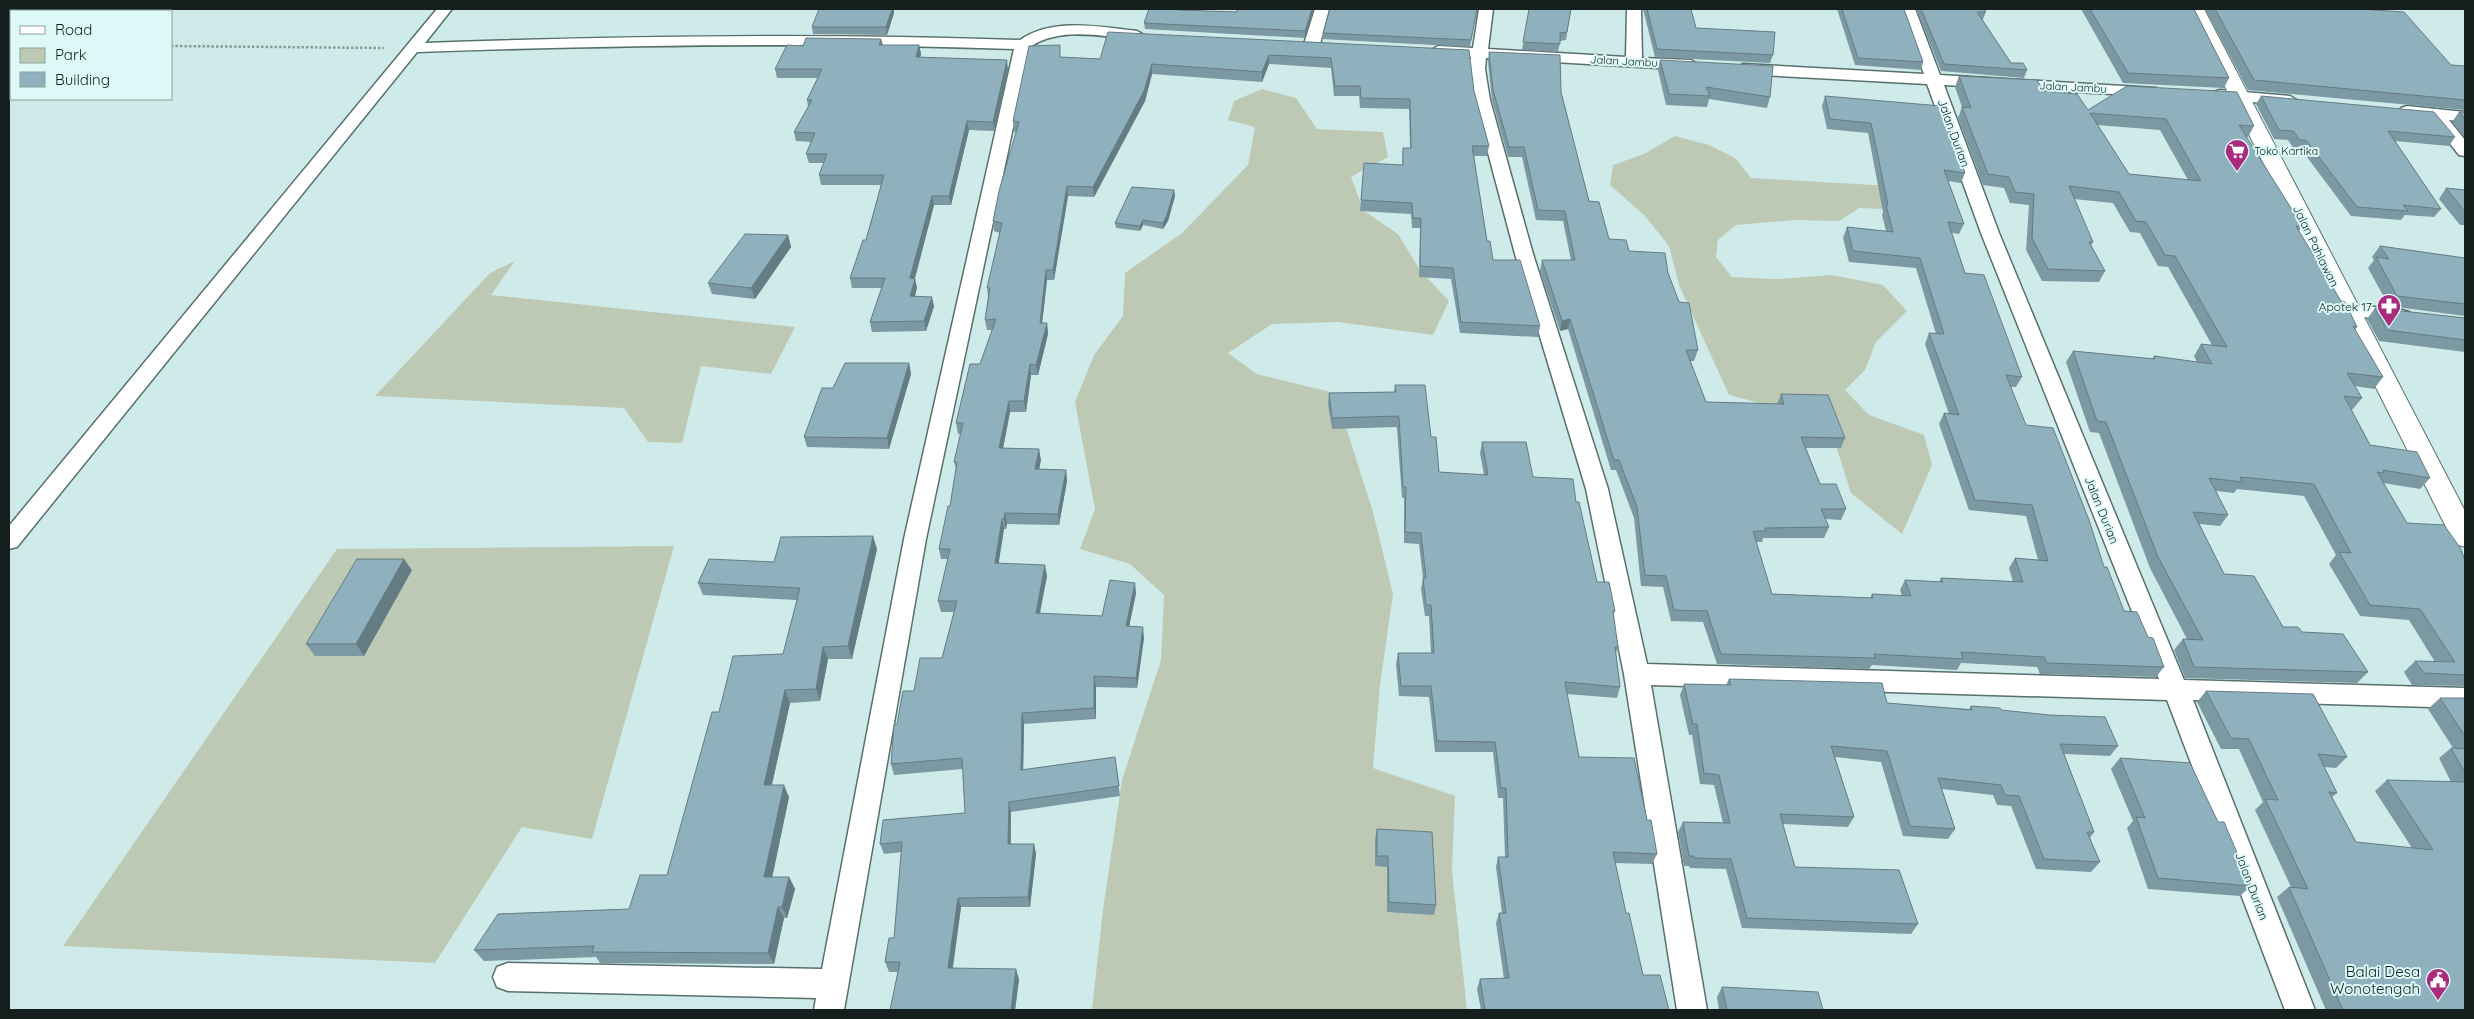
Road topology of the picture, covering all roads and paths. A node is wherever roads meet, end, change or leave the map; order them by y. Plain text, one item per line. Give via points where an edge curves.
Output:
1 (445, 9) edge
2 (1322, 9) edge
3 (1486, 9) edge
4 (1634, 9) edge
5 (1908, 9) edge
6 (2194, 9) edge
7 (1148, 36) edge
8 (1030, 40) junction
9 (1292, 43) edge
10 (1312, 44) junction
11 (1329, 45) edge
12 (172, 46) edge
13 (415, 48) junction
14 (1420, 50) edge
15 (1478, 52) junction
16 (1634, 61) junction
17 (1702, 66) edge
18 (1731, 68) edge
19 (1935, 79) junction
20 (2161, 92) edge
21 (2200, 94) edge
22 (2239, 96) junction
23 (2308, 102) edge
24 (2395, 110) edge
25 (2434, 114) junction
26 (2465, 117) edge
27 (2465, 151) edge
28 (2347, 310) junction
29 (2416, 317) edge
30 (2465, 536) edge
31 (9, 541) edge
32 (1637, 674) junction
33 (2175, 688) junction
34 (2465, 698) edge
35 (508, 977) dead end
36 (832, 997) edge
37 (1692, 1010) edge
38 (2300, 1010) edge

1 - 13 street
2 - 10 street
3 - 15 street
4 - 16 street
5 - 19 street, Jalan Durian
6 - 22 main road, Jalan Pahlawan
7 - 8 street via 1063,31
8 - 13 street via 526,44
8 - 36 street via 973,266 915,539
9 - 10 street
10 - 11 street
12 - 13 path
13 - 31 street
14 - 15 street, Jalan Jambu
15 - 16 street, Jalan Jambu
15 - 32 street via 1477,69 1490,130 1524,254 1597,489
16 - 17 street, Jalan Jambu
18 - 19 street, Jalan Jambu
19 - 20 street, Jalan Jambu
19 - 33 street, Jalan Durian via 1994,242
21 - 22 street
22 - 23 street
22 - 28 main road, Jalan Pahlawan
24 - 25 street
25 - 26 street
25 - 27 street
28 - 29 street
28 - 30 main road, Jalan Pahlawan via 2408,421
32 - 33 street
32 - 37 street
33 - 34 street
33 - 38 street, Jalan Durian
35 - 36 street

